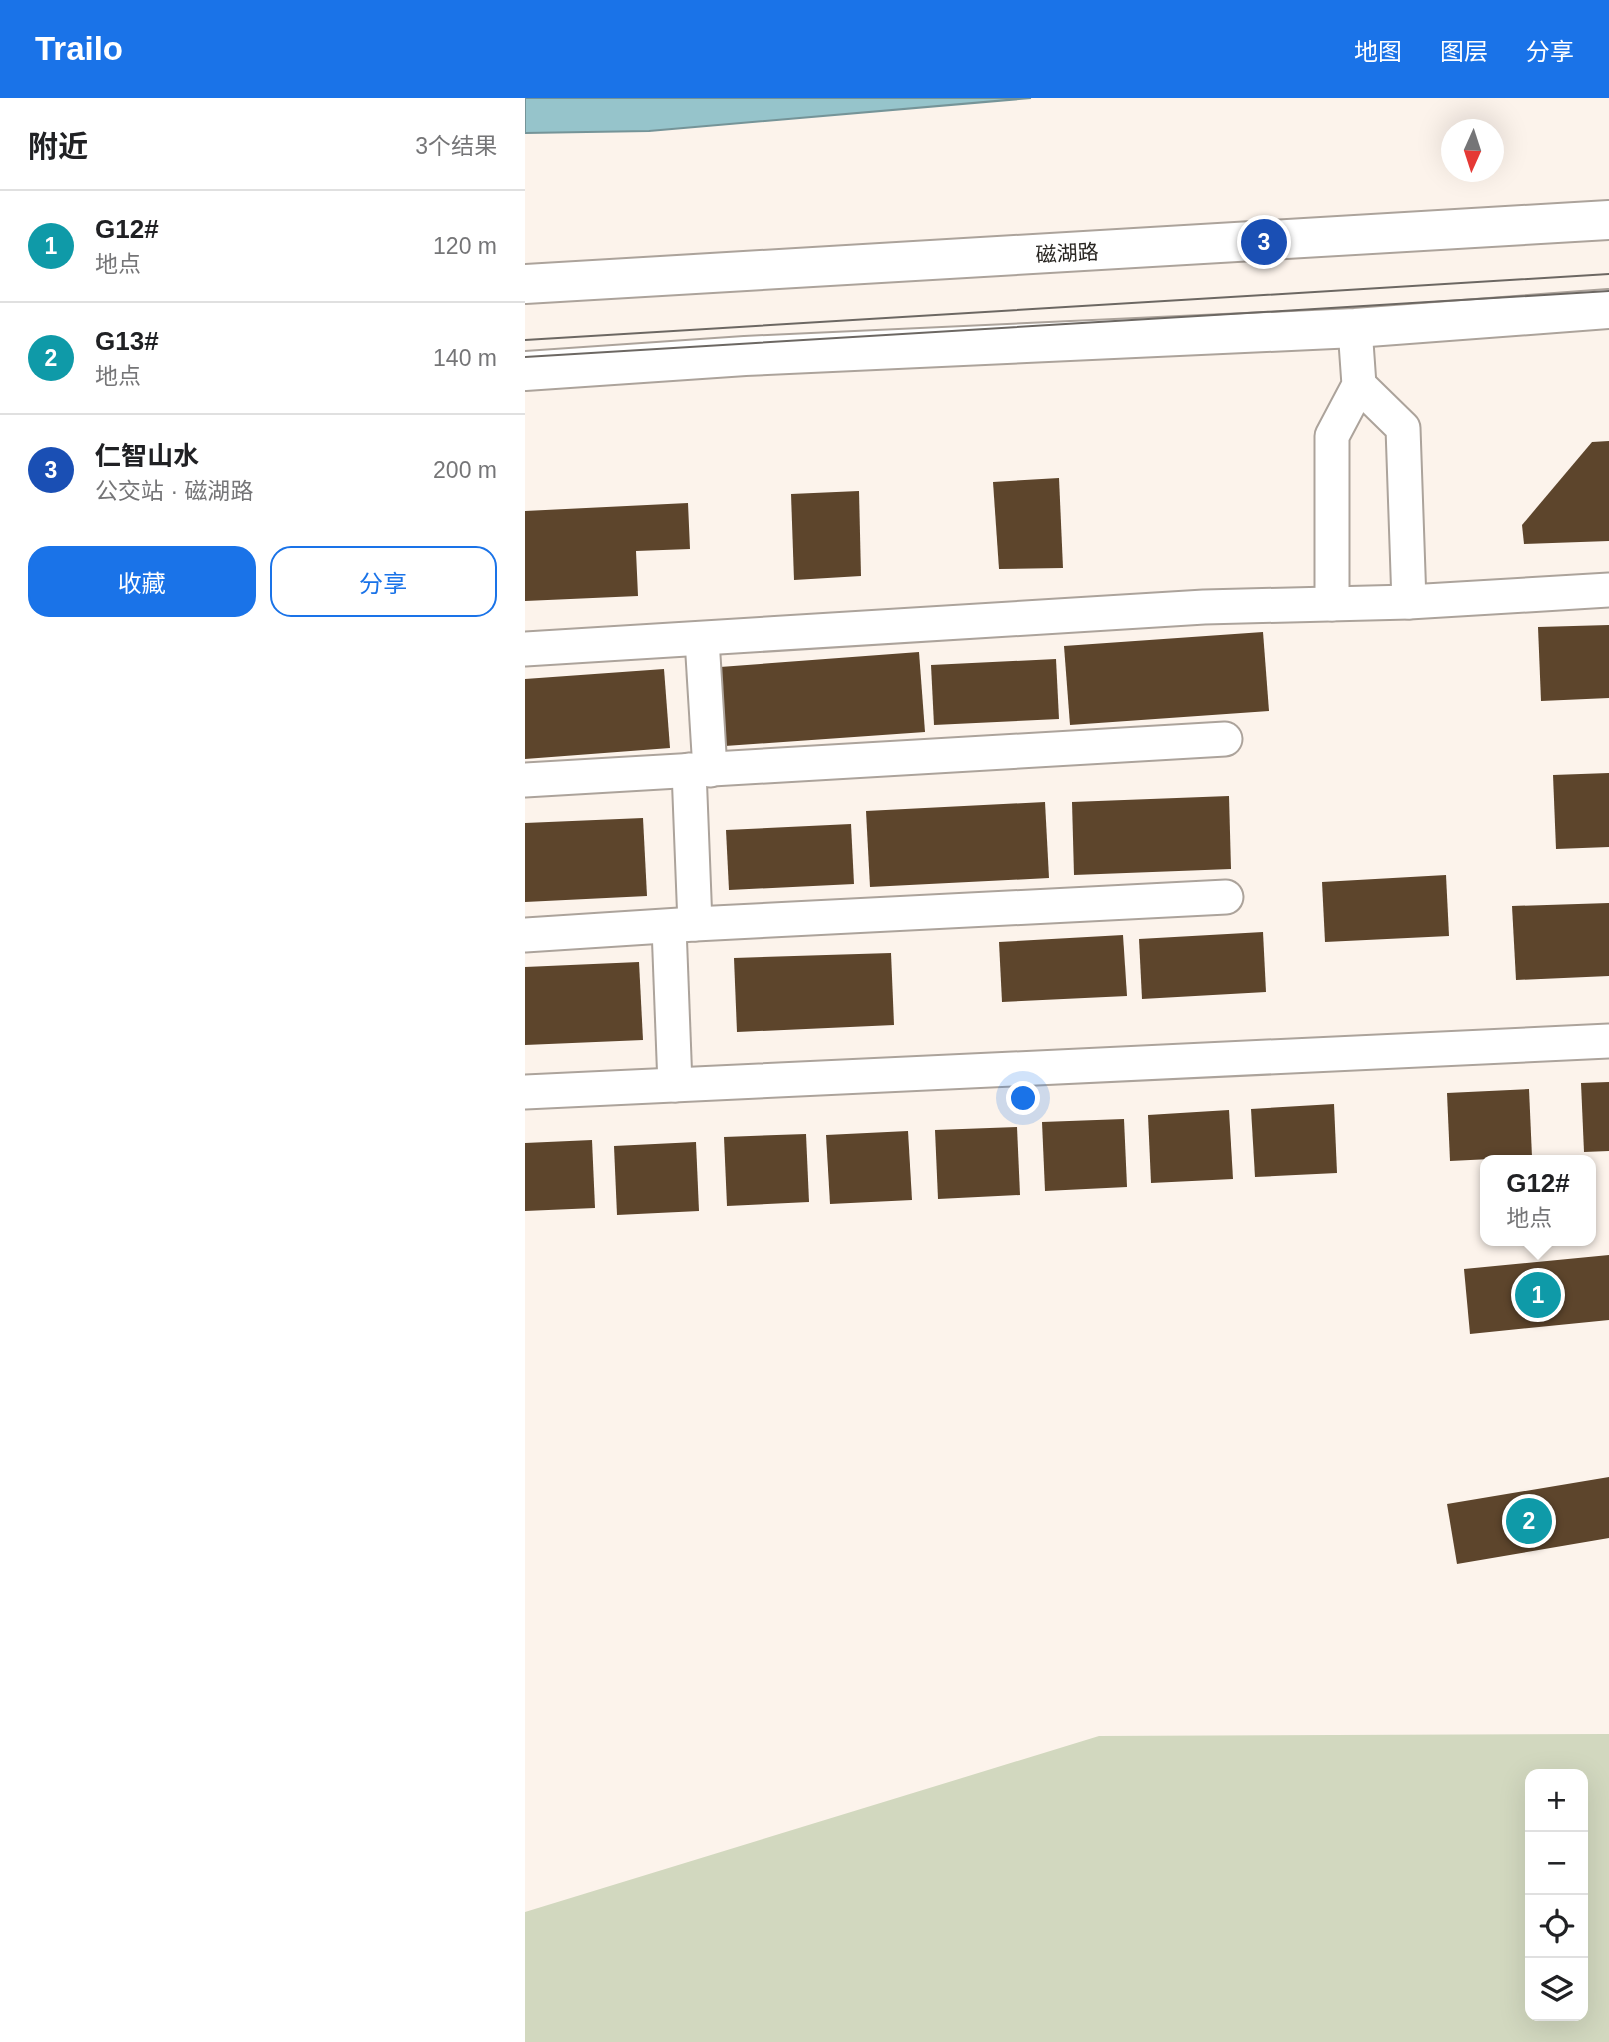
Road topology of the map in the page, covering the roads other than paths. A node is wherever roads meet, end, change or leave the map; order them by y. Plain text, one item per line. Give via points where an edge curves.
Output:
1 (1609, 220) edge
2 (525, 284) edge
3 (1609, 309) edge
4 (1355, 328) junction
5 (525, 371) edge
6 (1359, 385) junction
7 (1609, 590) edge
8 (1409, 602) junction
9 (1332, 604) junction
10 (702, 639) junction
11 (525, 649) edge
12 (1225, 738) dead end
13 (700, 770) junction
14 (525, 780) edge
15 (1226, 897) dead end
16 (682, 926) junction
17 (525, 935) edge
18 (1609, 1041) edge
19 (675, 1085) junction
20 (525, 1093) edge

1 - 2 main road, 磁湖路
3 - 4 main road
4 - 5 main road via 745,356
4 - 6 street
6 - 8 street via 1403,428
6 - 9 street via 1332,436
7 - 8 street
8 - 9 street
9 - 10 street via 1204,607
10 - 11 street
10 - 13 street
12 - 13 street
13 - 14 street
13 - 16 street
15 - 16 street
16 - 17 street
16 - 19 street
18 - 19 street
19 - 20 street

